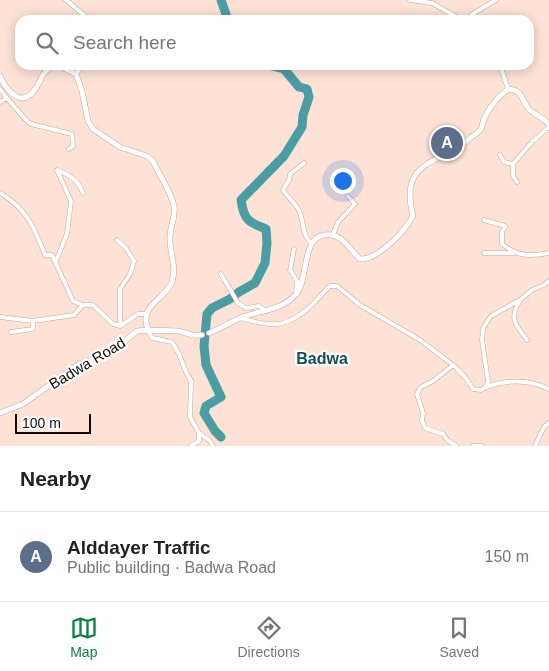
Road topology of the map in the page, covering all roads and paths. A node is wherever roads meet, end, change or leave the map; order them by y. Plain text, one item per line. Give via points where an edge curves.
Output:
1 (66, 0) edge
2 (410, 0) edge
3 (496, 0) edge
4 (84, 15) edge
5 (453, 15) edge
6 (471, 15) edge
7 (46, 70) edge
8 (68, 70) edge
9 (79, 70) edge
10 (502, 70) edge
11 (76, 74) junction
12 (0, 76) edge
13 (0, 89) edge
14 (508, 89) junction
15 (7, 98) junction
16 (0, 102) edge
17 (549, 125) edge
18 (69, 149) dead end
19 (500, 154) dead end
20 (304, 163) dead end
21 (513, 164) junction
22 (518, 182) dead end
23 (0, 193) edge
24 (83, 193) dead end
25 (348, 196) dead end
26 (484, 220) dead end
27 (333, 235) junction
28 (117, 240) dead end
29 (312, 242) junction
30 (294, 249) dead end
31 (484, 253) dead end
32 (514, 253) junction
33 (549, 253) edge
34 (56, 261) junction
35 (220, 274) dead end
36 (548, 283) edge
37 (296, 294) junction
38 (520, 300) junction
39 (83, 305) junction
40 (266, 310) junction
41 (147, 314) junction
42 (0, 317) edge
43 (240, 318) junction
44 (33, 321) junction
45 (120, 326) junction
46 (148, 330) junction
47 (11, 332) dead end
48 (209, 333) joint
49 (202, 335) joint
50 (527, 340) dead end
51 (453, 366) junction
52 (486, 387) junction
53 (549, 389) edge
54 (0, 413) edge
55 (549, 423) edge
56 (199, 433) junction
57 (191, 446) edge
58 (213, 446) edge
59 (456, 446) edge
60 (473, 446) edge
61 (482, 446) edge
62 (535, 446) edge

1 - 4 street
2 - 5 street via 432,3
3 - 6 street
7 - 12 street via 31,95 20,97 9,92
8 - 11 street
9 - 11 street
10 - 14 street
11 - 41 street via 93,129 120,147 153,161 174,206 170,239 174,261 172,283 154,301
13 - 15 street
14 - 17 street via 515,89 521,94 528,108
14 - 27 street via 493,102 480,129 459,147 416,172 410,190 413,216 381,252 360,259
15 - 16 street
15 - 18 street via 31,124 72,134 73,146
17 - 21 street
19 - 21 street via 504,162
20 - 29 street via 290,174 283,190 296,206 304,233
21 - 22 street via 513,176
23 - 34 street via 24,212 45,255 52,255
24 - 34 street via 76,181 57,170 71,201 67,234
25 - 27 street via 355,204 338,222
26 - 32 street via 505,226 502,244
27 - 29 street via 317,237
28 - 45 street via 134,261 120,289
29 - 37 street via 303,280
30 - 37 street via 290,270 297,281
31 - 32 street
32 - 33 street
34 - 39 street via 73,301
35 - 40 street via 238,303 246,308 259,306
36 - 38 street
37 - 40 street, Badwa Road via 288,302
38 - 50 street via 513,319
38 - 52 street via 491,316 483,328
39 - 44 street via 74,315
39 - 45 street via 92,304 113,324
40 - 43 street, Badwa Road
41 - 45 street via 138,314
41 - 46 street via 145,323
42 - 44 street
43 - 48 street, Badwa Road
43 - 51 street via 272,325 291,321 330,286 337,286 360,305 420,340
44 - 47 street via 33,329
46 - 49 street, Badwa Road via 179,331 195,337
46 - 54 street, Badwa Road via 137,331 100,358 79,364 23,404
46 - 56 street via 152,338 172,342 179,354 192,381 190,417
48 - 49 street, Badwa Road
51 - 52 street via 473,389
51 - 59 street via 421,387 417,394 425,428 443,434
52 - 53 street via 503,381 528,381
55 - 62 street
56 - 57 street via 199,441
56 - 58 street
60 - 61 street

